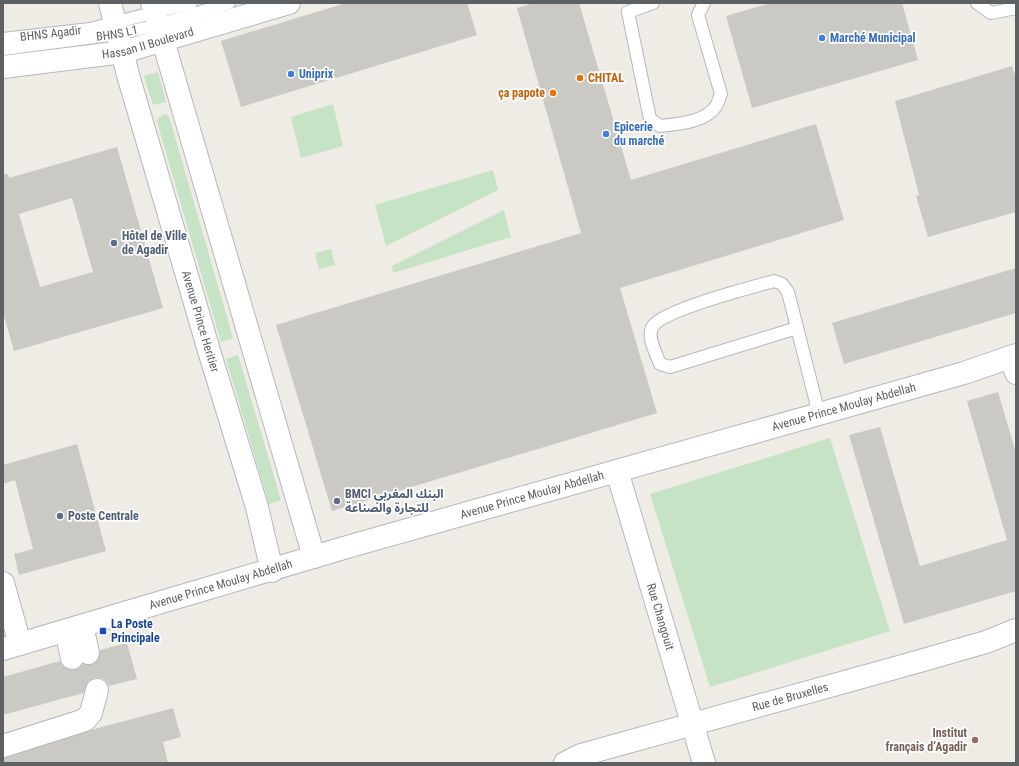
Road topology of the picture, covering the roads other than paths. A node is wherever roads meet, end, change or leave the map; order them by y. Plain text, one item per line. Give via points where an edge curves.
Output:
1 (191, 3) edge
2 (229, 3) edge
3 (289, 3) edge
4 (653, 3) edge
5 (704, 3) edge
6 (977, 3) edge
7 (1016, 8) edge
8 (157, 20) edge
9 (116, 28) edge
10 (3, 39) edge
11 (3, 49) edge
12 (3, 67) edge
13 (797, 328) junction
14 (1014, 362) edge
15 (819, 414) junction
16 (617, 471) junction
17 (314, 557) junction
18 (272, 571) junction
19 (3, 583) edge
20 (74, 628) junction
21 (1016, 630) edge
22 (12, 647) edge
23 (80, 655) tunnel mouth
24 (91, 696) tunnel mouth
25 (693, 725) junction
26 (3, 746) edge
27 (565, 763) edge
28 (704, 763) edge

1 - 8 lane, BHNS Agadir
2 - 8 lane
3 - 8 street, Hassan II Boulevard
4 - 5 lane via 628,12 650,119 660,126 679,124 708,115 717,105 721,94 698,14
6 - 7 lane via 991,13
8 - 9 street, Hassan II Boulevard
8 - 9 lane, BHNS Agadir
8 - 17 street
9 - 10 lane, BHNS Agadir
9 - 11 lane, BHNS L1
9 - 12 street, Hassan II Boulevard
9 - 18 street, Avenue Prince Heritier via 257,507
13 - 13 lane via 788,292 782,284 774,281 666,317 652,327 650,335 660,364 670,367
13 - 15 lane
14 - 15 street, Avenue Prince Moulay Abdellah via 964,373
15 - 16 street, Avenue Prince Moulay Abdellah
16 - 17 street, Avenue Prince Moulay Abdellah
16 - 25 street, Rue Changouit
17 - 18 street, Avenue Prince Moulay Abdellah
18 - 20 street, Avenue Prince Moulay Abdellah
19 - 22 street
20 - 22 street, Avenue Prince Moulay Abdellah
20 - 23 street
21 - 25 street, Rue de Bruxelles via 913,664
24 - 26 street via 91,714 85,720
25 - 27 street, Rue de Bruxelles via 581,755
25 - 28 street, Rue Changouit

